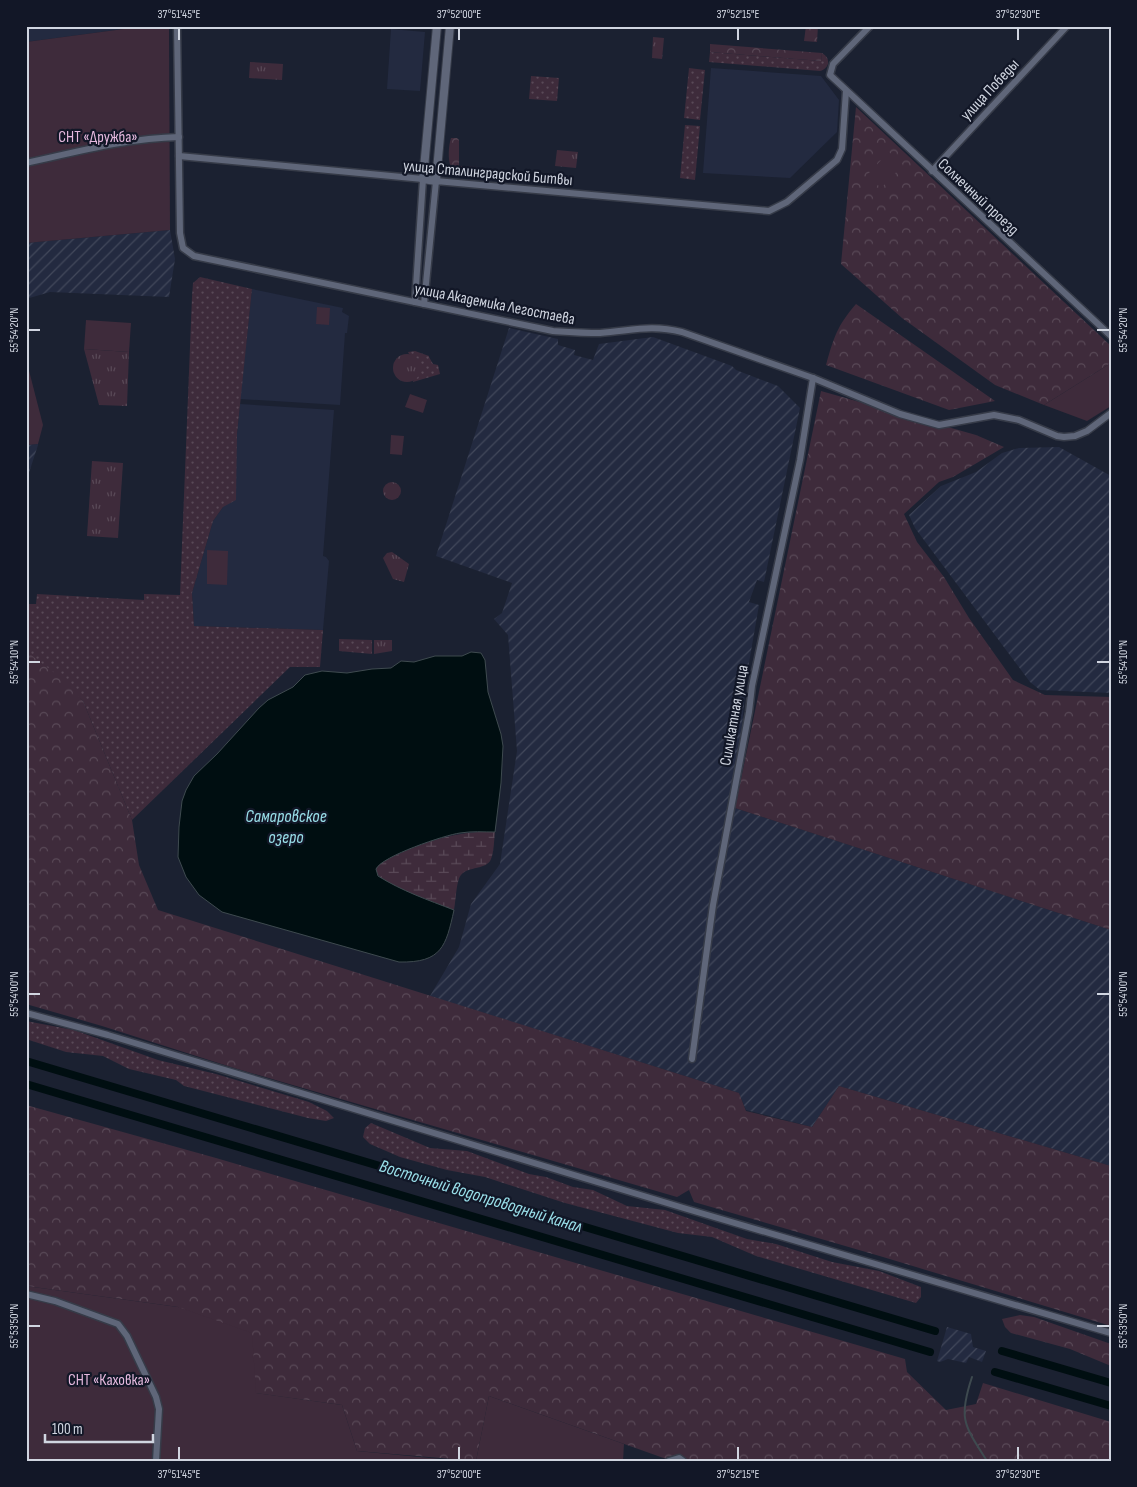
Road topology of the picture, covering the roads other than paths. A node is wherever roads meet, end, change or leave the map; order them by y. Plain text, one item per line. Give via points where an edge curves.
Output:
1 (177, 26) edge
2 (437, 26) edge
3 (450, 26) edge
4 (870, 26) edge
5 (1067, 26) edge
6 (846, 91) junction
7 (179, 137) junction
8 (179, 156) junction
9 (26, 163) edge
10 (932, 170) junction
11 (423, 179) junction
12 (436, 181) junction
13 (415, 302) junction
14 (424, 304) junction
15 (1111, 336) edge
16 (813, 378) junction
17 (1111, 412) edge
18 (26, 1013) edge
19 (692, 1059) dead end
20 (26, 1294) edge
21 (1111, 1333) edge
22 (156, 1461) edge
23 (669, 1461) edge
24 (684, 1461) edge

1 - 7 street
2 - 11 street
3 - 12 street
4 - 6 street, Солнечный проезд via 833,64 830,75
5 - 10 street, улица Победы
6 - 10 street, Солнечный проезд
6 - 12 street, улица Сталинградской Битвы via 842,149 837,160 787,202 769,211
7 - 8 street
7 - 9 street via 104,146
8 - 11 street, улица Сталинградской Битвы
8 - 13 street, улица Академика Легостаева via 180,233 183,248 194,256
10 - 15 street, Солнечный проезд
11 - 12 street, улица Сталинградской Битвы
11 - 13 street
12 - 14 street
13 - 14 street, улица Академика Легостаева
14 - 16 street, улица Академика Легостаева via 553,331 578,333 666,328
16 - 17 street, улица Академика Легостаева via 900,414 939,425 994,415 1019,420 1057,436 1075,436
16 - 19 street, Силикатная улица via 800,460 731,800
18 - 21 street
20 - 22 street via 55,1300 118,1324 156,1397 159,1409
23 - 24 street via 680,1458

